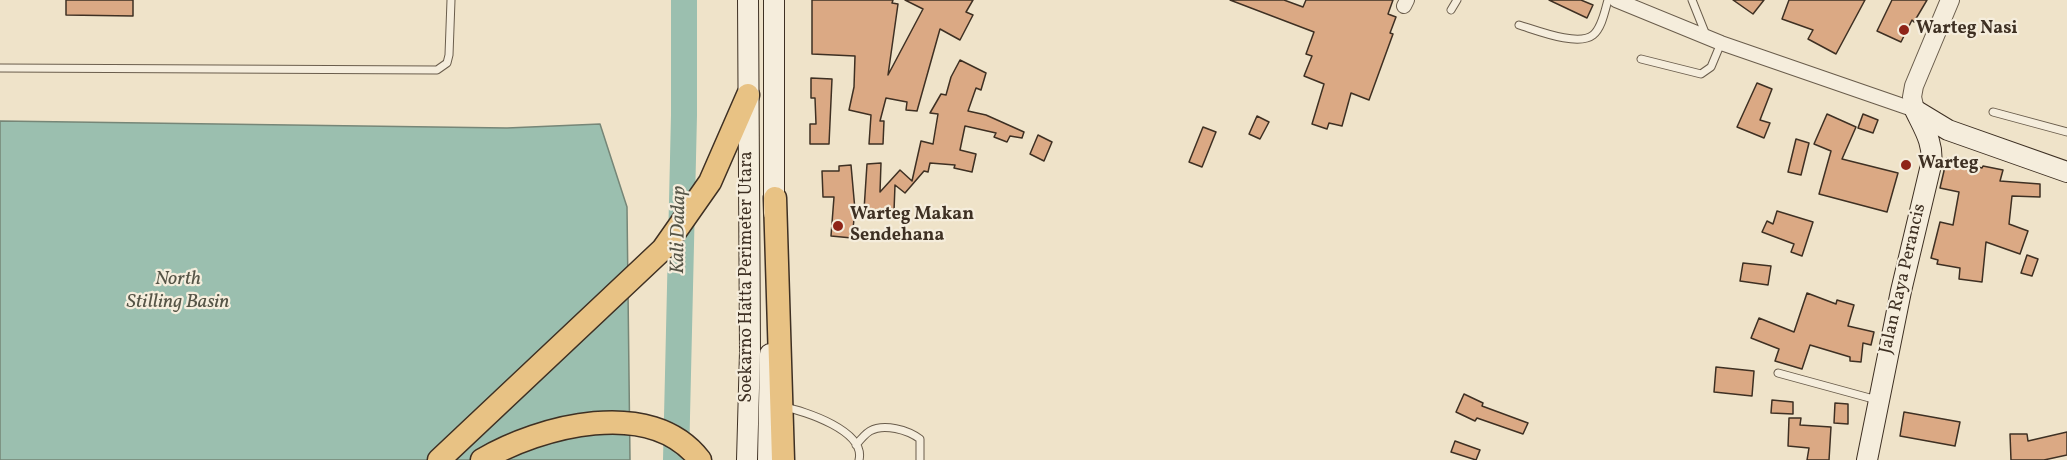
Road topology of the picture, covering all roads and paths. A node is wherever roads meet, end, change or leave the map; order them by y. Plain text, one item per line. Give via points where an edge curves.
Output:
1 (451, 0) edge
2 (748, 0) edge
3 (774, 0) edge
4 (1457, 0) edge
5 (1608, 0) edge
6 (1616, 0) edge
7 (1692, 0) edge
8 (1950, 0) edge
9 (1451, 10) dead end
10 (1519, 25) dead end
11 (1706, 35) junction
12 (1721, 43) junction
13 (1641, 59) dead end
14 (0, 68) edge
15 (748, 95) junction
16 (1915, 110) junction
17 (1993, 112) dead end
18 (2067, 132) edge
19 (1968, 137) junction
20 (1933, 151) junction
21 (2067, 172) edge
22 (775, 198) junction
23 (1778, 373) dead end
24 (1877, 400) junction
25 (782, 406) junction
26 (856, 444) junction
27 (696, 455) edge
28 (439, 460) edge
29 (482, 460) edge
30 (747, 460) edge
31 (768, 460) edge
32 (783, 460) edge
33 (859, 460) edge
34 (920, 460) edge
35 (1867, 460) edge

1 - 14 lane via 449,55 447,63 437,70
2 - 15 main road, Soekarno Hatta Perimeter Utara
3 - 22 main road
4 - 9 lane
5 - 10 lane via 1594,34 1584,40
6 - 11 street
7 - 11 lane
8 - 16 street via 1914,86
11 - 12 street
12 - 13 lane via 1711,67 1701,74
12 - 16 street
15 - 28 main road via 710,182 663,249
15 - 30 main road, Soekarno Hatta Perimeter Utara
16 - 19 main road
16 - 20 main road
17 - 18 lane
19 - 20 main road via 1946,142
19 - 21 main road
20 - 24 main road, Jalan Raya Perancis
22 - 25 main road
22 - 31 main road
23 - 24 lane
24 - 35 main road, Jalan Raya Perancis
25 - 26 lane via 808,411 834,424
25 - 32 main road
26 - 33 lane
26 - 34 lane via 870,431 880,428 903,430 920,439
27 - 29 main road via 651,429 604,422 537,434

